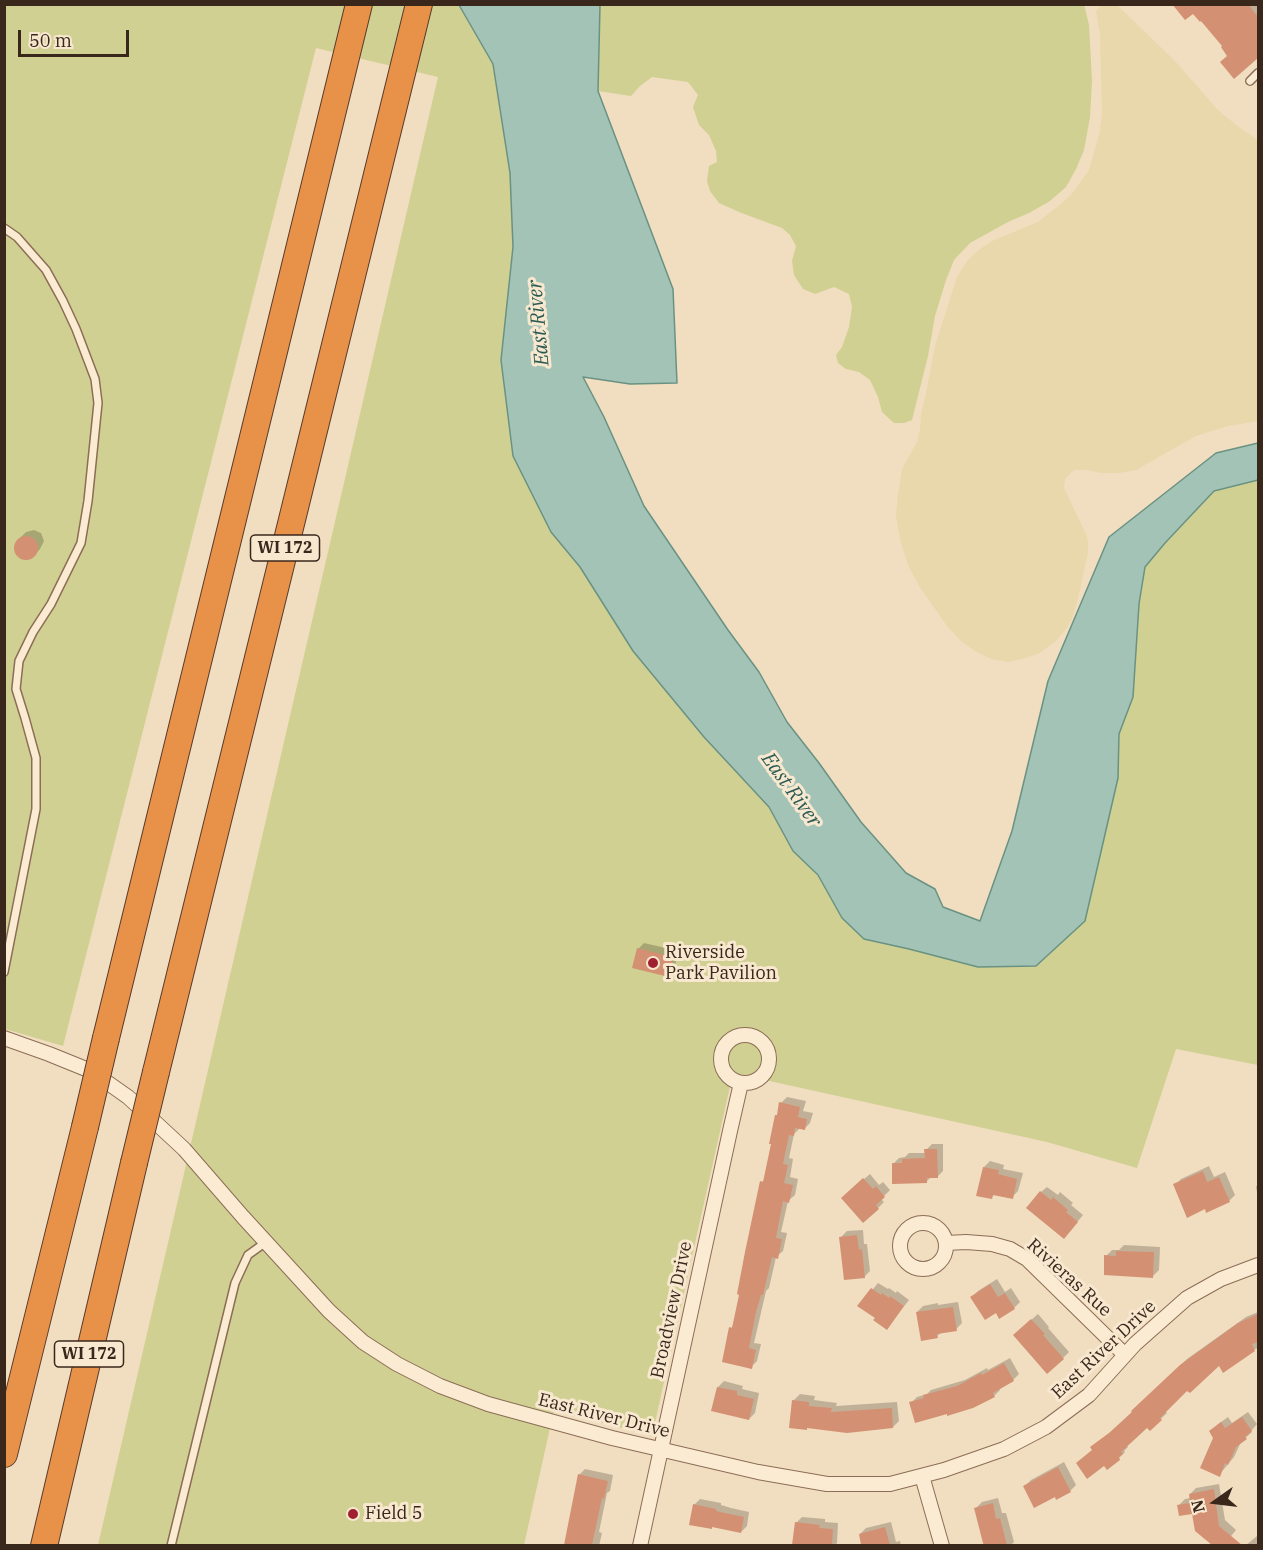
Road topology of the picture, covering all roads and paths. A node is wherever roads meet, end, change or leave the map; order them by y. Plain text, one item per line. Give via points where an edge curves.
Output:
1 (359, 8) edge
2 (417, 15) edge
3 (1258, 73) edge
4 (1250, 81) dead end
5 (4, 228) edge
6 (4, 972) edge
7 (4, 1038) edge
8 (741, 1083) dead end
9 (266, 1242) junction
10 (946, 1243) dead end
11 (1258, 1265) edge
12 (1125, 1355) junction
13 (660, 1449) junction
14 (4, 1454) edge
15 (922, 1476) junction
16 (45, 1545) edge
17 (171, 1545) edge
18 (640, 1545) edge
19 (942, 1545) edge

1 - 14 highway, WI 172, bridge
2 - 16 highway, WI 172, bridge via 156,1072
3 - 4 lane
5 - 6 lane via 46,270 63,301 95,379 98,403 81,543 19,661 16,689 36,758 36,809
7 - 9 street, East River Drive via 91,1071 128,1097 184,1149
8 - 13 street, Broadview Drive
9 - 13 street, East River Drive via 329,1311 363,1342 397,1364 488,1404
9 - 17 lane via 248,1255 236,1283
10 - 12 street, Rivieras Rue via 992,1244 1027,1258
11 - 12 street, East River Drive via 1187,1298
12 - 15 street, East River Drive via 1089,1395 1046,1427 1004,1449
13 - 15 street, East River Drive via 827,1484 890,1484
13 - 18 street, Broadview Drive
15 - 19 street

